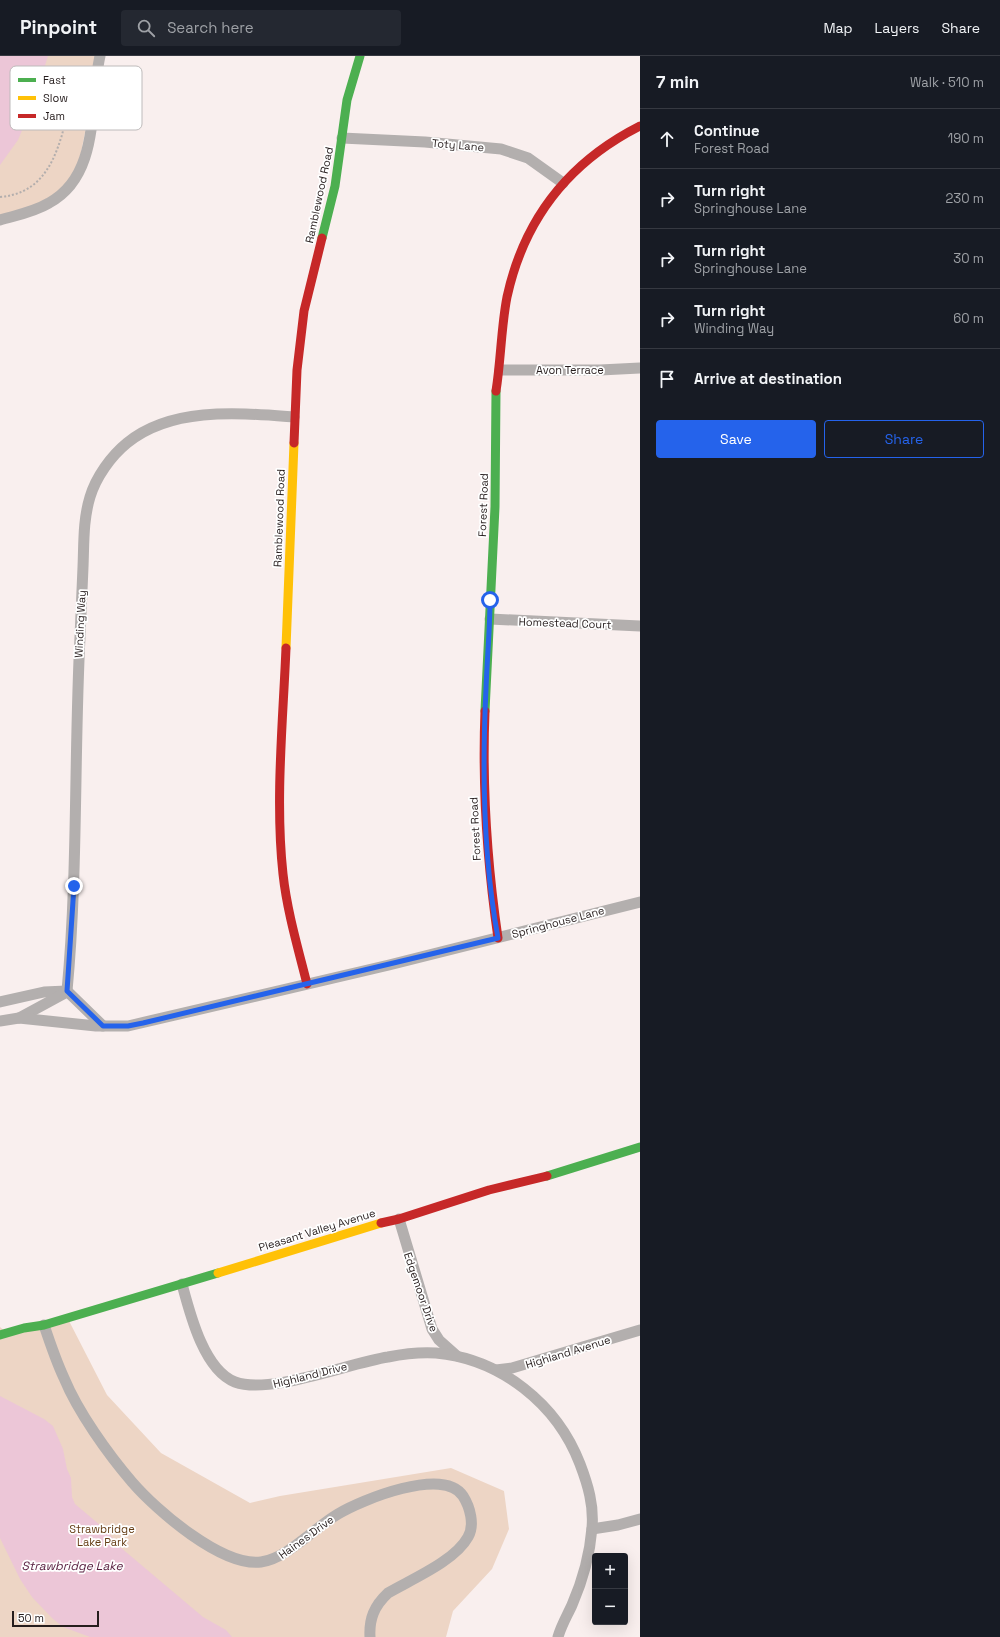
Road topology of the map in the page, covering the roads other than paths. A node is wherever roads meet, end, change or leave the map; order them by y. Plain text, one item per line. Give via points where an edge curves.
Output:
1 (100, 56) edge
2 (360, 56) edge
3 (99, 66) edge
4 (640, 126) edge
5 (91, 130) edge
6 (342, 138) junction
7 (563, 183) junction
8 (0, 220) edge
9 (640, 368) edge
10 (500, 370) junction
11 (294, 417) junction
12 (490, 619) junction
13 (640, 626) edge
14 (640, 902) edge
15 (498, 938) junction
16 (307, 984) junction
17 (67, 991) junction
18 (0, 1002) edge
19 (19, 1018) junction
20 (0, 1021) edge
21 (103, 1026) junction
22 (640, 1147) edge
23 (399, 1219) junction
24 (182, 1284) junction
25 (44, 1325) junction
26 (640, 1330) edge
27 (2, 1332) edge
28 (458, 1357) junction
29 (496, 1370) junction
30 (640, 1519) edge
31 (592, 1529) junction
32 (370, 1637) edge
33 (558, 1637) edge

1 - 3 street
2 - 6 street, Ramblewood Road via 347,100
4 - 7 street, Forest Road via 593,154
5 - 8 street via 83,162 71,184 51,202 24,214
6 - 7 street, Toty Lane via 501,149 528,158
6 - 11 street, Ramblewood Road via 335,186 303,318 298,350
7 - 10 street, Forest Road via 538,217 519,256 502,322
9 - 10 street, Avon Terrace
10 - 12 street, Forest Road via 496,391 496,487
11 - 16 street, Ramblewood Road via 281,838 288,907
11 - 17 street, Winding Way via 221,414 165,421 126,443 106,467 90,496 83,546 73,912
12 - 13 street, Homestead Court
12 - 15 street, Forest Road via 485,718 486,822
14 - 15 street, Springhouse Lane
15 - 16 street, Springhouse Lane
16 - 21 street, Springhouse Lane via 143,1023
17 - 18 street via 44,992
17 - 19 street, Springhouse Lane
17 - 21 street
19 - 20 street, Springhouse Lane
19 - 21 street, Springhouse Lane
22 - 23 street, Pleasant Valley Avenue via 561,1173 489,1190
23 - 24 street, Pleasant Valley Avenue
23 - 28 street, Edgemoor Drive via 432,1329 439,1340
24 - 25 street, Pleasant Valley Avenue via 67,1316
24 - 28 street, Highland Drive via 194,1323 212,1363 222,1375 234,1382 262,1386 277,1384 390,1356 436,1353
25 - 27 street, Pleasant Valley Avenue
25 - 32 street, Haines Drive via 63,1378 117,1464 133,1483 197,1539 220,1553 241,1561 260,1562 276,1559 337,1514 378,1496 431,1483 443,1484 461,1493 470,1512 470,1535 446,1560 388,1593 381,1600 371,1618
26 - 29 street, Highland Avenue via 512,1368
28 - 29 street, Highland Drive
29 - 31 street via 540,1401 569,1439 591,1498
30 - 31 street via 618,1526
31 - 33 street via 582,1574

